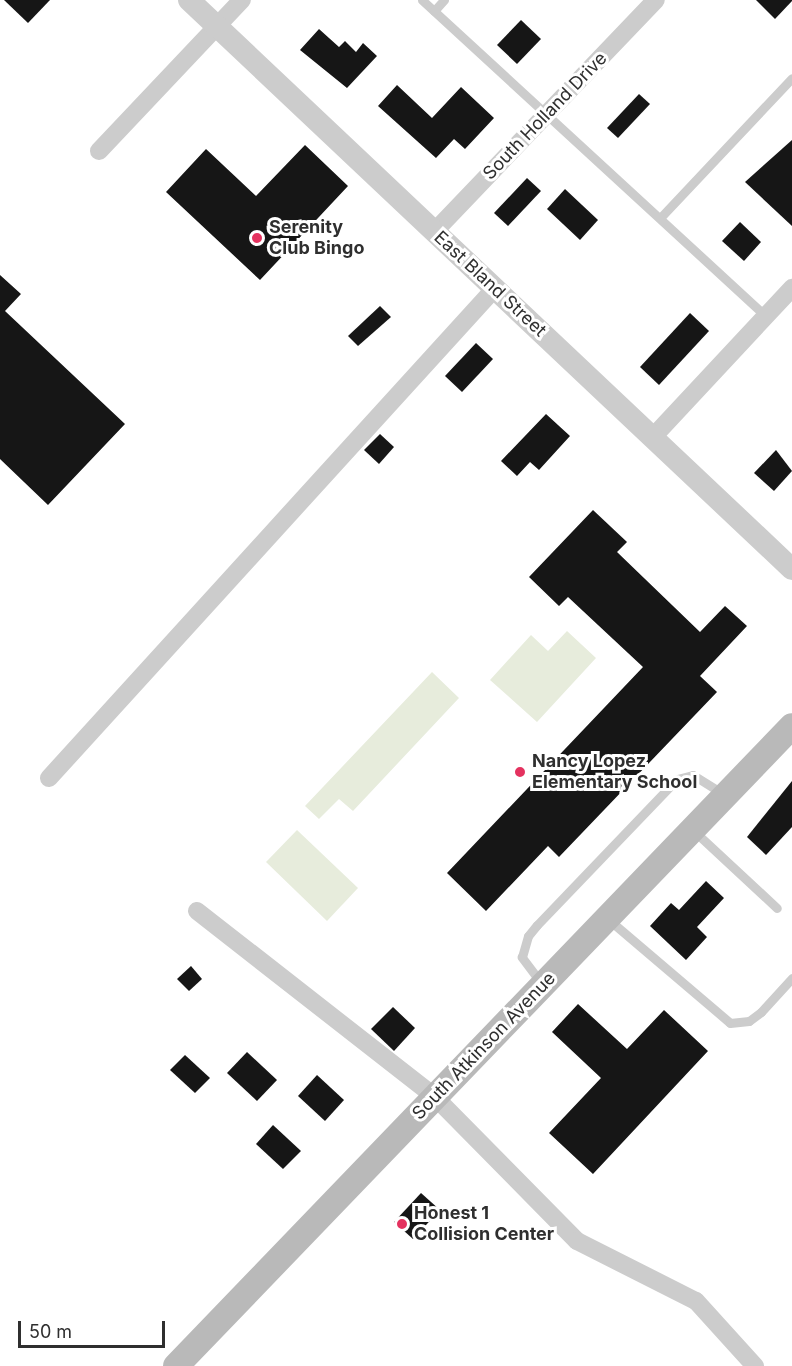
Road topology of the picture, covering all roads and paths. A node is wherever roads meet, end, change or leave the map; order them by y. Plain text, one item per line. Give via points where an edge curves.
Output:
1 (189, 0) edge
2 (242, 0) edge
3 (422, 0) edge
4 (444, 0) edge
5 (656, 0) edge
6 (434, 11) junction
7 (217, 27) junction
8 (792, 78) edge
9 (547, 114) junction
10 (99, 151) dead end
11 (660, 218) junction
12 (435, 232) junction
13 (495, 288) junction
14 (792, 288) edge
15 (766, 316) junction
16 (653, 437) junction
17 (792, 569) edge
18 (792, 726) edge
19 (49, 778) dead end
20 (725, 795) junction
21 (692, 829) junction
22 (777, 908) dead end
23 (197, 911) dead end
24 (607, 918) junction
25 (792, 978) edge
26 (543, 985) junction
27 (435, 1097) junction
28 (176, 1366) edge
29 (755, 1366) edge

1 - 7 street, East Bland Street
2 - 7 street
3 - 6 lane
4 - 6 lane
5 - 9 street, South Holland Drive
6 - 9 lane
7 - 10 street
7 - 12 street, East Bland Street
8 - 11 lane
9 - 11 lane
9 - 12 street, South Holland Drive
11 - 15 lane
12 - 13 street, East Bland Street
13 - 16 street, East Bland Street
13 - 19 street
14 - 15 street
15 - 16 street
16 - 17 street, East Bland Street
18 - 20 main road, South Atkinson Avenue
20 - 21 main road, South Atkinson Avenue
20 - 26 lane via 711,783 684,776 638,820 528,936 522,957
21 - 22 lane
21 - 24 main road, South Atkinson Avenue
23 - 27 street
24 - 25 lane via 730,1023 749,1021
24 - 26 main road, South Atkinson Avenue
26 - 27 main road, South Atkinson Avenue
27 - 28 main road, South Atkinson Avenue
27 - 29 street via 577,1241 696,1301

